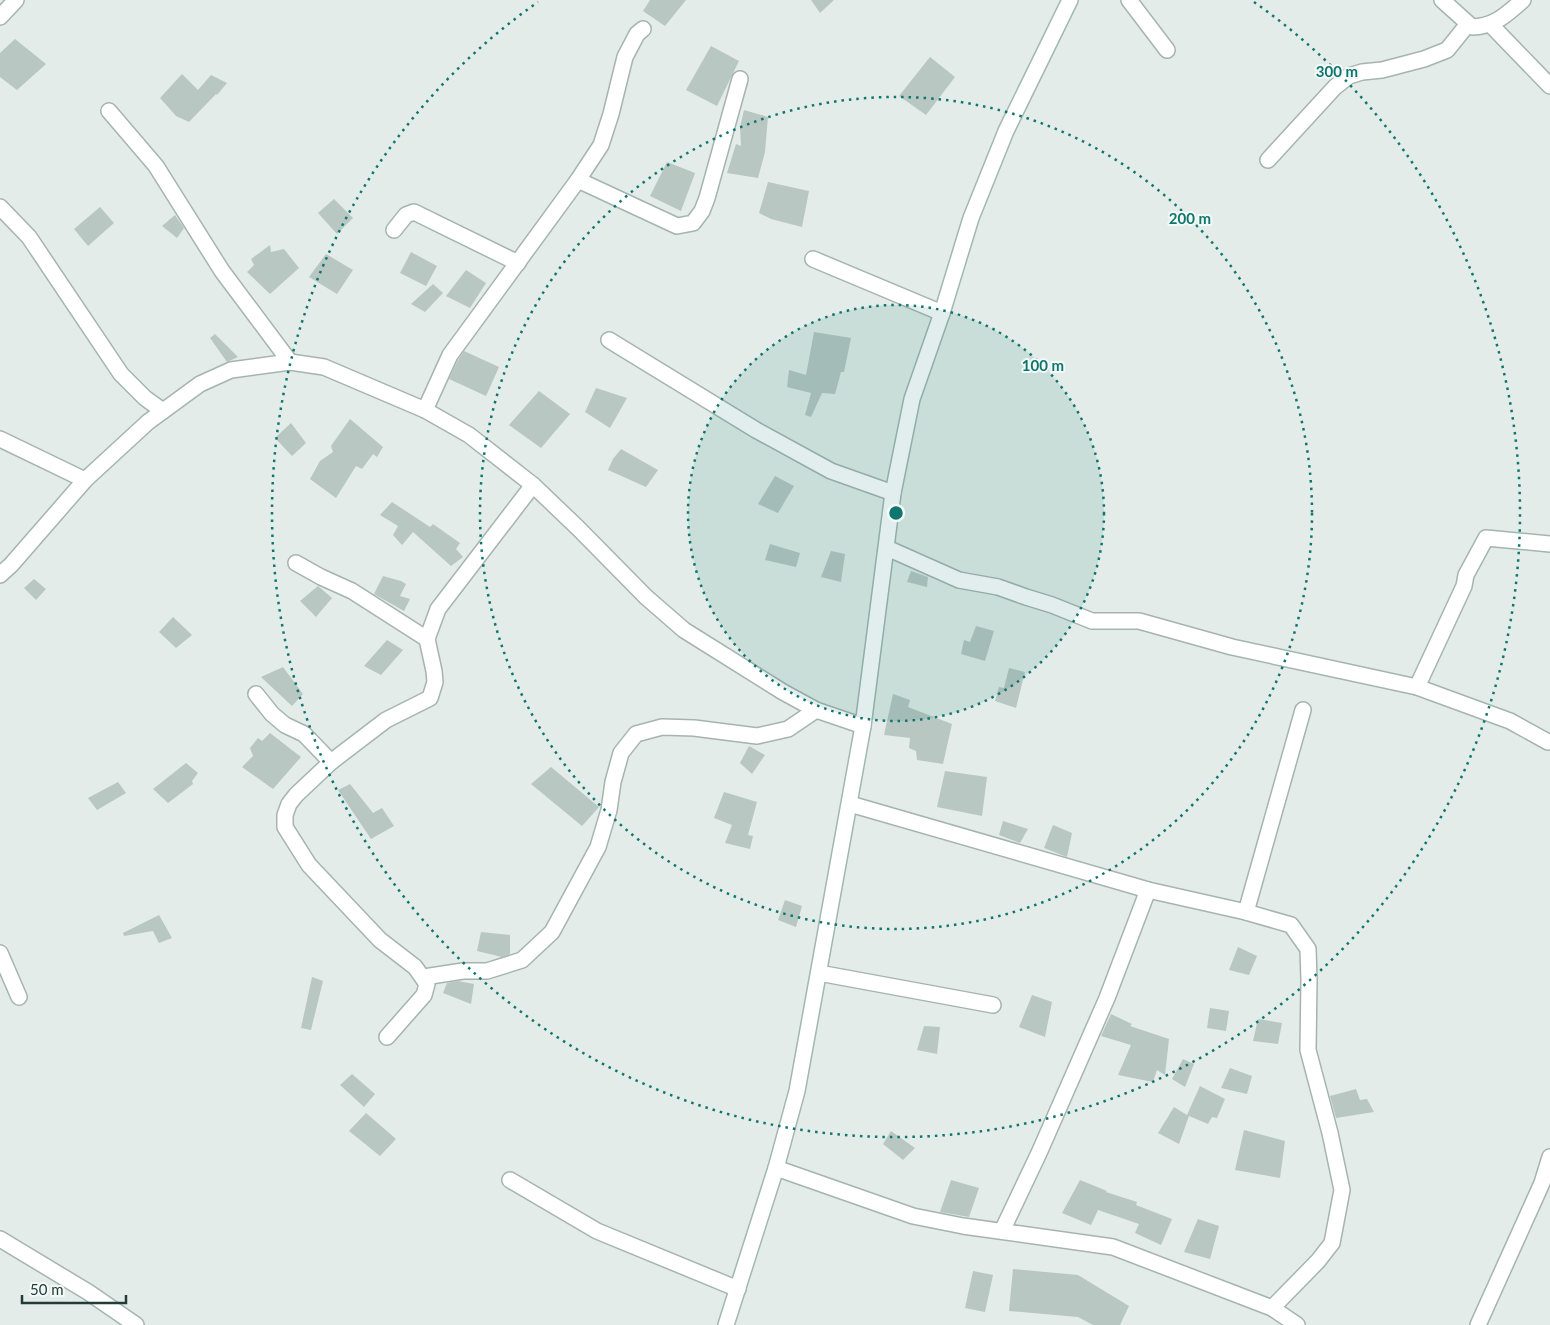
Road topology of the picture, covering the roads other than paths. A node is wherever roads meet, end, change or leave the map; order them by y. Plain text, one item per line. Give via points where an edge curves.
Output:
1 (16, 0) edge
2 (1070, 0) edge
3 (1128, 0) edge
4 (1442, 0) edge
5 (1523, 0) edge
6 (0, 17) edge
7 (1468, 24) junction
8 (1490, 24) junction
9 (643, 29) dead end
10 (1167, 50) dead end
11 (740, 78) dead end
12 (1550, 86) edge
13 (109, 110) dead end
14 (1268, 160) dead end
15 (578, 180) junction
16 (0, 207) edge
17 (394, 230) dead end
18 (813, 259) dead end
19 (518, 263) junction
20 (942, 314) junction
21 (609, 340) dead end
22 (290, 362) junction
23 (425, 410) junction
24 (163, 411) junction
25 (0, 439) edge
26 (85, 480) junction
27 (532, 485) junction
28 (893, 493) junction
29 (1550, 544) edge
30 (887, 548) junction
31 (296, 563) dead end
32 (0, 575) edge
33 (427, 639) junction
34 (1417, 687) junction
35 (256, 694) dead end
36 (816, 710) junction
37 (1302, 710) dead end
38 (863, 726) junction
39 (1548, 742) dead end
40 (331, 762) junction
41 (850, 804) junction
42 (1148, 890) junction
43 (1246, 912) junction
44 (0, 953) edge
45 (819, 973) junction
46 (424, 977) junction
47 (19, 997) dead end
48 (993, 1005) dead end
49 (387, 1037) dead end
50 (1550, 1157) edge
51 (776, 1168) junction
52 (510, 1180) dead end
53 (1546, 1185) edge
54 (1002, 1231) junction
55 (0, 1240) edge
56 (738, 1289) junction
57 (1272, 1308) junction
58 (136, 1325) edge
59 (726, 1325) edge
60 (1297, 1325) edge
61 (1478, 1325) edge

1 - 6 street
2 - 20 street via 1006,131 971,218
3 - 10 street
4 - 7 street
5 - 8 street
7 - 8 street via 1472,27
7 - 14 street via 1447,50 1424,59 1349,76
8 - 12 street
9 - 15 street via 625,57 601,145
11 - 15 street via 707,198 693,224 677,226
13 - 22 street via 156,166 222,271
15 - 19 street
16 - 24 street via 29,237 121,374
17 - 19 street via 406,215 414,212
18 - 20 street
19 - 23 street via 450,355
20 - 28 street via 912,399
21 - 28 street via 756,430 832,471
22 - 23 street via 324,367
22 - 24 street via 231,370 200,384
23 - 27 street via 469,435
24 - 26 street
25 - 26 street
26 - 32 street
27 - 33 street via 438,609
27 - 36 street via 684,630
28 - 30 street
29 - 34 street via 1486,538 1466,575 1464,586
30 - 34 street via 959,580 998,587 1092,621 1139,621 1232,647
30 - 38 street
31 - 33 street via 352,591
33 - 40 street via 435,682 430,698 386,720
34 - 39 street via 1510,721
35 - 40 street via 272,714 304,734
36 - 38 street
36 - 46 street via 788,729 757,736 678,727 662,727 636,734 621,753 598,847 552,932 522,960 487,971
37 - 43 street
38 - 41 street
40 - 46 street via 289,804 286,827 309,865 380,940 416,967
41 - 42 street
41 - 45 street
42 - 43 street
42 - 54 street via 1107,998
43 - 57 street via 1291,925 1308,949 1308,1050 1342,1190 1332,1243
44 - 47 street
45 - 48 street
45 - 51 street via 797,1091
46 - 49 street via 428,984 424,995
50 - 53 street
51 - 54 street via 913,1216
51 - 56 street
52 - 56 street via 597,1231
53 - 61 street
54 - 57 street via 1113,1246
55 - 58 street via 88,1292
56 - 59 street
57 - 60 street

